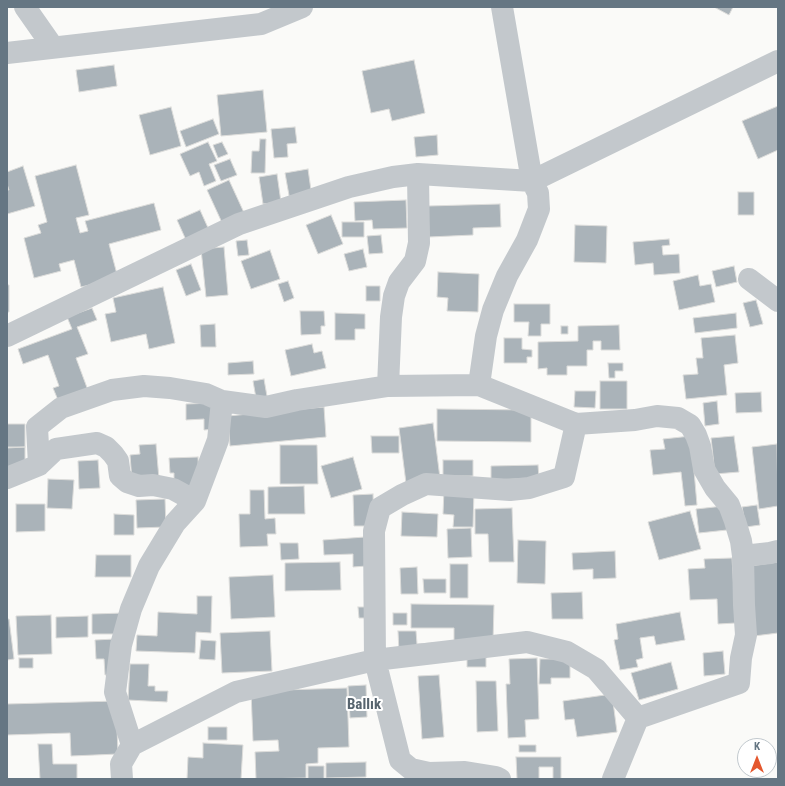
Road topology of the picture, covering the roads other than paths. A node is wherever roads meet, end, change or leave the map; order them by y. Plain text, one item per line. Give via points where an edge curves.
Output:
1 (25, 7) edge
2 (302, 7) edge
3 (502, 7) edge
4 (53, 47) junction
5 (7, 53) edge
6 (778, 61) edge
7 (418, 174) junction
8 (532, 181) junction
9 (749, 279) dead end
10 (778, 301) edge
11 (7, 336) edge
12 (479, 385) junction
13 (388, 386) junction
14 (222, 401) junction
15 (576, 424) junction
16 (39, 465) junction
17 (7, 478) edge
18 (194, 501) junction
19 (778, 551) edge
20 (743, 556) junction
21 (375, 660) junction
22 (638, 718) junction
23 (132, 745) junction
24 (122, 779) edge
25 (500, 779) edge
26 (614, 779) edge

1 - 4 street
2 - 4 street via 261,24
3 - 8 street
4 - 5 street
6 - 8 street
7 - 8 street
7 - 11 street via 349,187 239,224
7 - 13 street via 419,243 415,261 399,282 394,296
8 - 12 street via 538,193 539,209 494,310 486,336
9 - 10 street
12 - 13 street
12 - 15 street
13 - 14 street via 266,407
14 - 16 street via 206,394 170,388 144,386 112,390 61,408 37,427
14 - 18 street via 218,440
15 - 20 street via 657,416 678,418 690,425 700,446 704,469 729,505
15 - 21 street via 564,477 530,488 510,490 426,484 380,508 374,531
16 - 17 street
16 - 18 street via 56,449 97,443 113,454 118,461 120,476 127,482 138,486 153,485 173,489
18 - 23 street via 175,523 149,566 131,609 121,645 115,692
19 - 20 street
20 - 22 street via 746,635 739,683
21 - 22 street via 527,642 567,652 596,669
21 - 23 street via 236,692
21 - 25 street via 400,760 411,769 429,773 465,772
22 - 26 street
23 - 24 street via 121,764

